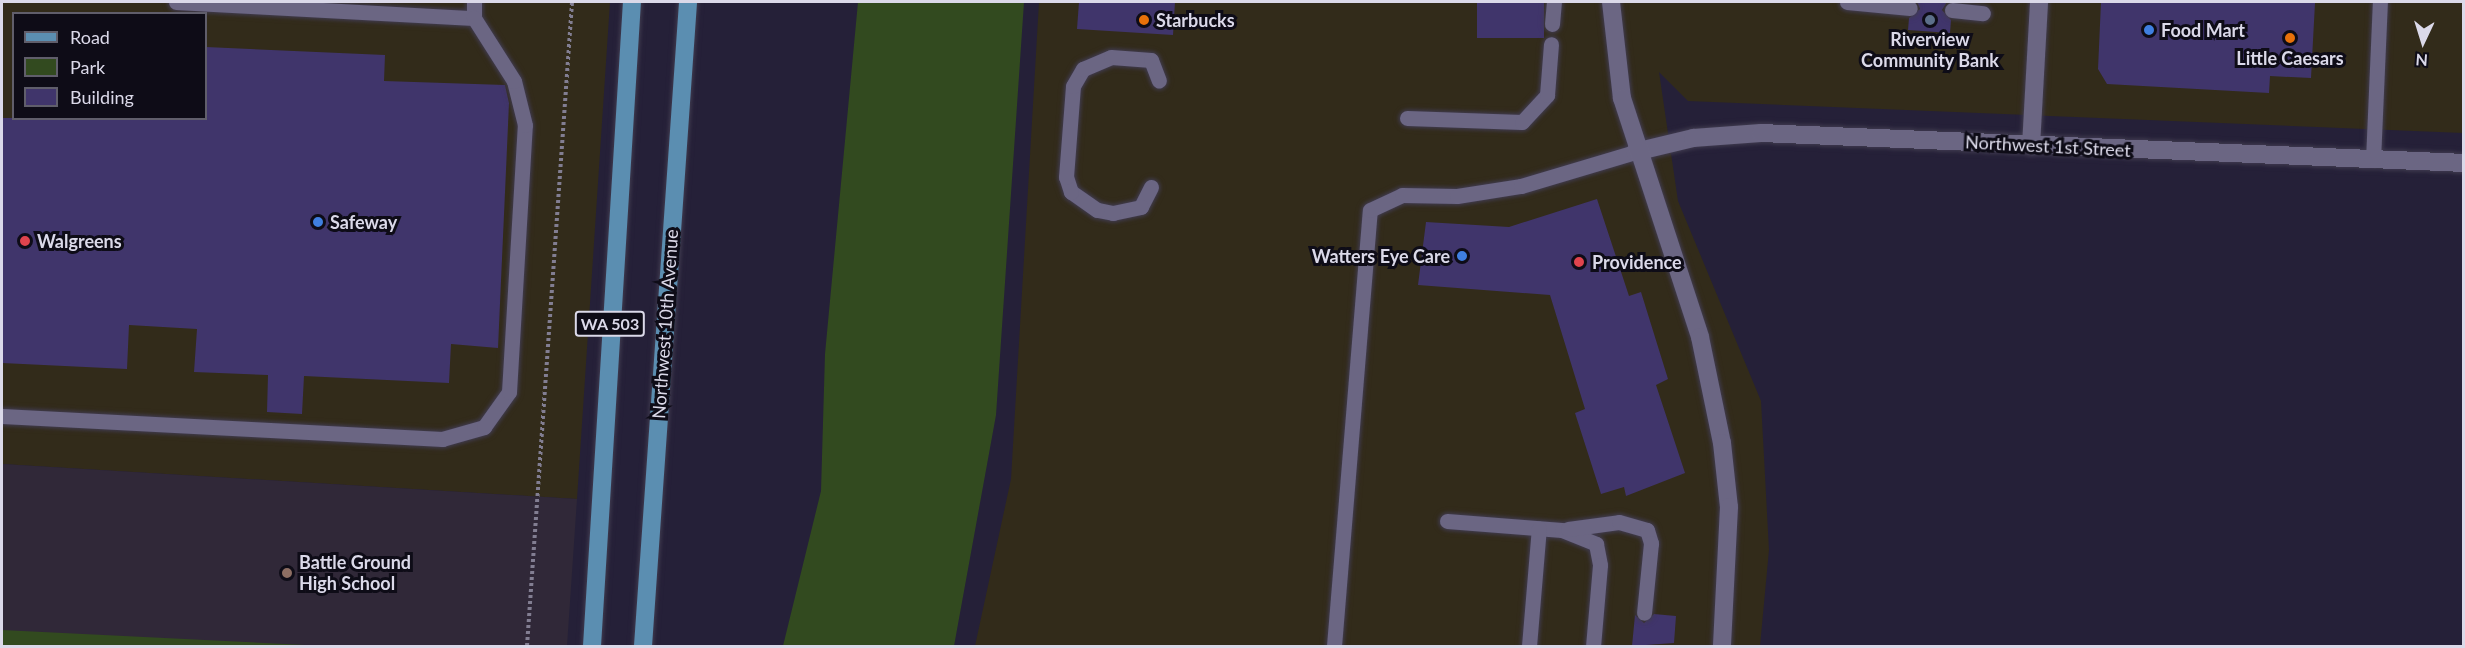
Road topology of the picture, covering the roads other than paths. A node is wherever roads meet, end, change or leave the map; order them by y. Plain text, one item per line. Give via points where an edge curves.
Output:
1 (176, 2) edge
2 (474, 2) edge
3 (632, 2) edge
4 (688, 2) edge
5 (1554, 2) edge
6 (1611, 2) edge
7 (1847, 2) edge
8 (2039, 2) edge
9 (2380, 2) edge
10 (1910, 8) dead end
11 (1952, 10) dead end
12 (1983, 13) dead end
13 (474, 18) junction
14 (1552, 24) dead end
15 (1551, 44) dead end
16 (1159, 81) dead end
17 (1407, 118) dead end
18 (2031, 146) junction
19 (1635, 152) junction
20 (2373, 159) junction
21 (2463, 163) edge
22 (1151, 187) dead end
23 (2, 416) edge
24 (1448, 522) dead end
25 (1539, 528) junction
26 (1562, 530) junction
27 (1644, 613) dead end
28 (592, 646) edge
29 (643, 646) edge
30 (1334, 646) edge
31 (1529, 646) edge
32 (1593, 646) edge
33 (1722, 646) edge

1 - 13 lane
2 - 13 lane
3 - 28 main road, WA 503
4 - 29 main road, Northwest 10th Avenue / WA 503
5 - 14 lane
6 - 19 street via 1613,48
7 - 10 lane
8 - 18 street
9 - 20 lane
11 - 12 lane
13 - 23 lane via 514,81 525,125 509,392 484,427 442,439
15 - 17 lane via 1547,95 1522,122
16 - 22 lane via 1150,60 1101,59 1077,77 1071,109 1066,177 1071,192 1097,210 1113,213 1141,207
18 - 19 street, Northwest 1st Street via 1761,133 1693,138
18 - 20 street, Northwest 1st Street
19 - 30 lane via 1521,186 1458,196 1402,195 1370,210
19 - 33 street via 1700,337 1716,409 1729,507
20 - 21 street, Northwest 1st Street
24 - 25 lane
25 - 26 lane
25 - 31 lane
26 - 27 lane via 1618,522 1647,530 1651,543
26 - 32 lane via 1596,544 1600,565

